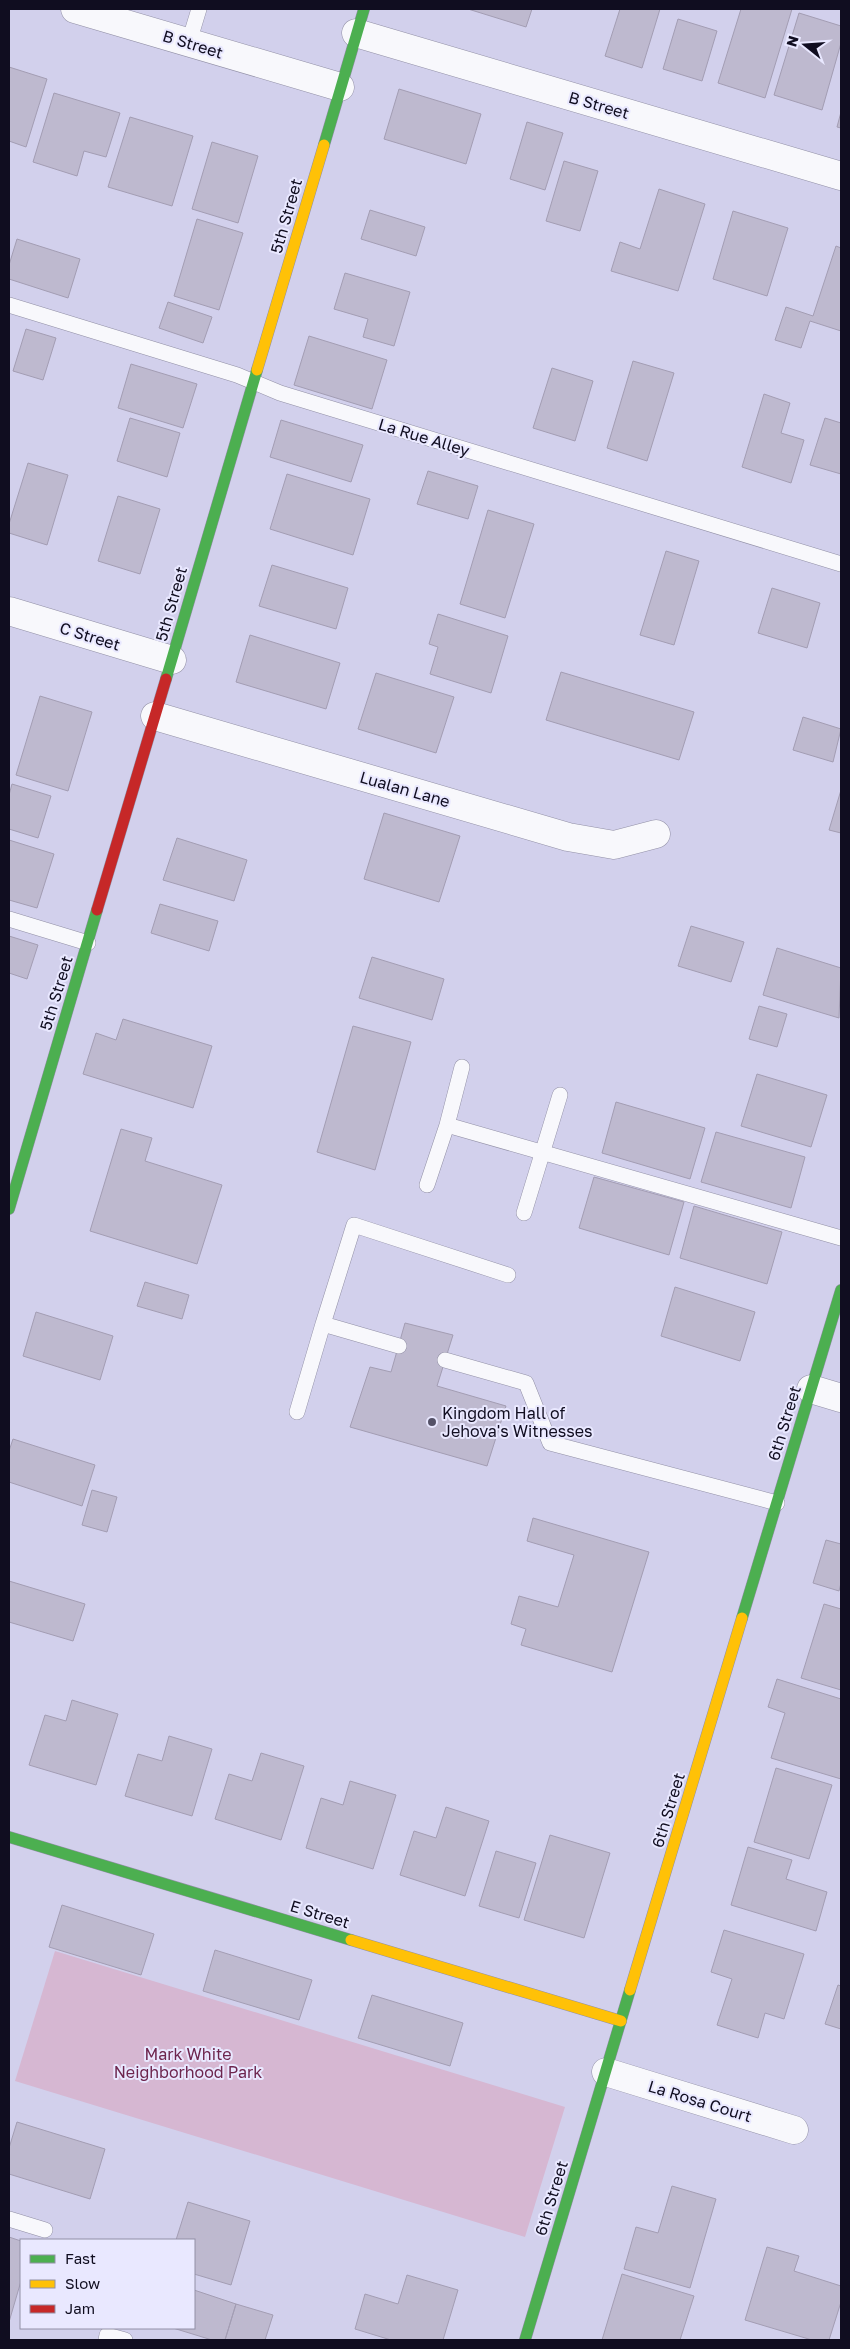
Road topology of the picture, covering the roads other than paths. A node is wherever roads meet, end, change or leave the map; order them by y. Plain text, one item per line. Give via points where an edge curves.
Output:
1 (74, 9) edge
2 (199, 9) edge
3 (360, 21) edge
4 (189, 42) junction
5 (340, 88) junction
6 (841, 176) edge
7 (9, 305) edge
8 (254, 382) junction
9 (841, 564) edge
10 (9, 611) edge
11 (172, 660) junction
12 (156, 716) junction
13 (656, 834) dead end
14 (9, 919) edge
15 (88, 943) junction
16 (462, 1068) dead end
17 (560, 1095) dead end
18 (447, 1125) junction
19 (542, 1152) junction
20 (427, 1186) dead end
21 (9, 1209) edge
22 (524, 1213) dead end
23 (841, 1238) edge
24 (508, 1275) dead end
25 (841, 1290) edge
26 (323, 1324) junction
27 (399, 1346) dead end
28 (445, 1360) dead end
29 (811, 1389) junction
30 (841, 1398) edge
31 (297, 1412) dead end
32 (777, 1503) junction
33 (9, 1838) edge
34 (621, 2021) junction
35 (606, 2072) junction
36 (794, 2130) dead end
37 (9, 2218) edge
38 (45, 2230) dead end
39 (106, 2340) edge
40 (125, 2340) edge
41 (525, 2340) edge

1 - 4 street, B Street
2 - 4 lane
3 - 5 street, 5th Street
3 - 6 street, B Street
4 - 5 street, B Street
5 - 8 street, 5th Street
7 - 8 lane, La Rue Alley
8 - 9 lane, La Rue Alley via 280,394
8 - 11 street, 5th Street
10 - 11 street, C Street
11 - 12 street, 5th Street
12 - 13 street, Lualan Lane via 568,837 614,844
12 - 15 street, 5th Street
14 - 15 lane
15 - 21 street, 5th Street
16 - 18 lane
17 - 19 lane
18 - 19 lane
18 - 20 lane
19 - 22 lane
19 - 23 lane
24 - 26 lane via 354,1224
25 - 29 street, 6th Street
26 - 27 lane
26 - 31 lane
28 - 32 lane via 526,1383 550,1443
29 - 30 street
29 - 32 street, 6th Street
32 - 34 street, 6th Street
33 - 34 street, E Street
34 - 35 street, 6th Street
35 - 36 street, La Rosa Court
35 - 41 street, 6th Street
37 - 38 lane
39 - 40 lane via 107,2335

